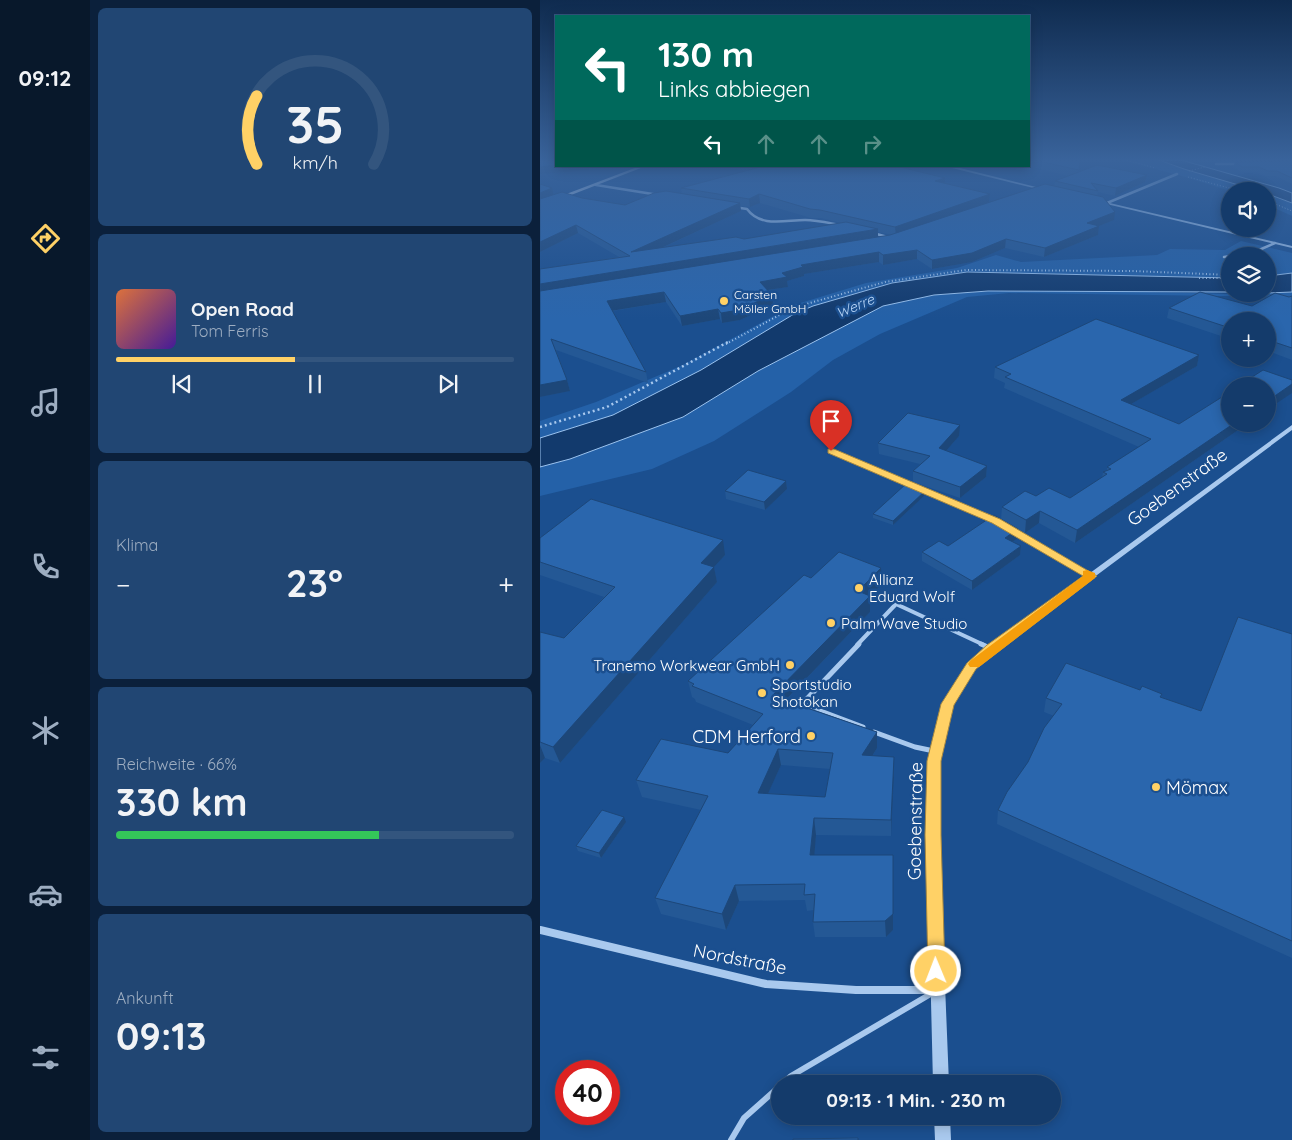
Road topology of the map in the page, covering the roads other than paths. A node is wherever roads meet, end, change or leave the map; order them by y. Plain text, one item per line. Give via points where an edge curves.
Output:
1 (750, 213) edge
2 (1149, 213) edge
3 (843, 225) edge
4 (871, 232) edge
5 (886, 242) edge
6 (1275, 243) junction
7 (1266, 247) edge
8 (1291, 247) edge
9 (1292, 427) edge
10 (831, 451) dead end
11 (996, 521) edge
12 (1013, 531) edge
13 (1091, 576) junction
14 (992, 649) junction
15 (936, 752) junction
16 (540, 930) edge
17 (937, 990) junction
18 (793, 1075) edge
19 (941, 1075) edge
20 (771, 1094) edge
21 (942, 1125) edge
22 (732, 1140) edge
23 (943, 1140) edge

1 - 3 street via 762,220 806,220
2 - 6 street
4 - 5 street via 896,239
6 - 7 lane
6 - 8 street
9 - 13 street, Goebenstraße
10 - 11 lane
12 - 13 lane
13 - 14 street, Goebenstraße
14 - 15 street, Goebenstraße via 972,666 947,704
14 - 15 lane via 896,604 802,704
15 - 17 street, Goebenstraße via 933,835
16 - 17 street, Nordstraße via 766,984 856,990
17 - 18 lane
17 - 19 street, Goebenstraße
20 - 22 lane via 744,1118
21 - 23 street

